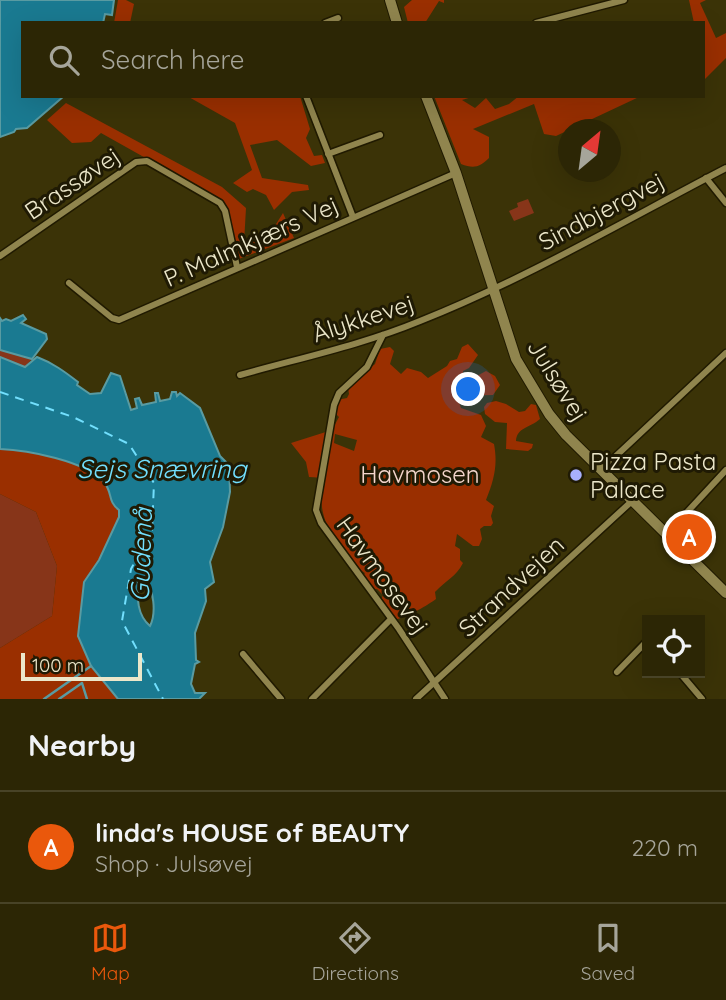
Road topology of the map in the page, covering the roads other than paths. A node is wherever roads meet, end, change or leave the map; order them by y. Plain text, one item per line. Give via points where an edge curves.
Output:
1 (390, 0) edge
2 (624, 0) edge
3 (338, 18) dead end
4 (330, 21) edge
5 (396, 21) edge
6 (544, 21) edge
7 (308, 98) edge
8 (427, 98) edge
9 (380, 135) dead end
10 (328, 154) junction
11 (726, 168) edge
12 (456, 173) junction
13 (706, 178) junction
14 (726, 203) edge
15 (353, 217) junction
16 (0, 256) edge
17 (237, 267) junction
18 (69, 283) dead end
19 (494, 289) junction
20 (383, 335) junction
21 (726, 353) edge
22 (240, 375) dead end
23 (601, 470) junction
24 (726, 470) edge
25 (632, 501) junction
26 (666, 535) junction
27 (726, 593) edge
28 (391, 619) junction
29 (642, 646) edge
30 (243, 654) dead end
31 (617, 672) dead end
32 (684, 678) edge
33 (435, 682) junction
34 (281, 699) edge
35 (312, 699) edge
36 (416, 699) edge
37 (444, 699) edge
38 (702, 699) edge

1 - 5 street
2 - 6 street
3 - 4 street
7 - 10 street
8 - 12 street, Julsøvej
9 - 10 street
10 - 15 street
11 - 13 street, Sindbjergvej
12 - 15 street, P. Malmkjærs Vej
12 - 19 street, Julsøvej
13 - 14 street
13 - 19 street, Sindbjergvej
15 - 17 street, P. Malmkjærs Vej
16 - 17 street, Brassøvej via 136,162 147,161 220,203
17 - 18 street, P. Malmkjærs Vej via 119,320
19 - 20 street, Ålykkevej
19 - 23 street, Julsøvej via 510,345 524,374 549,414
20 - 22 street, Ålykkevej
20 - 28 street, Havmosevej via 367,367 334,404 316,510
21 - 23 street
23 - 25 street, Julsøvej
24 - 26 street
25 - 26 street, Julsøvej
25 - 33 street, Strandvejen
26 - 27 street, Julsøvej
28 - 33 street, Havmosevej
28 - 35 street
29 - 31 street
30 - 34 street
32 - 38 street
33 - 36 street, Strandvejen
33 - 37 street, Havmosevej

